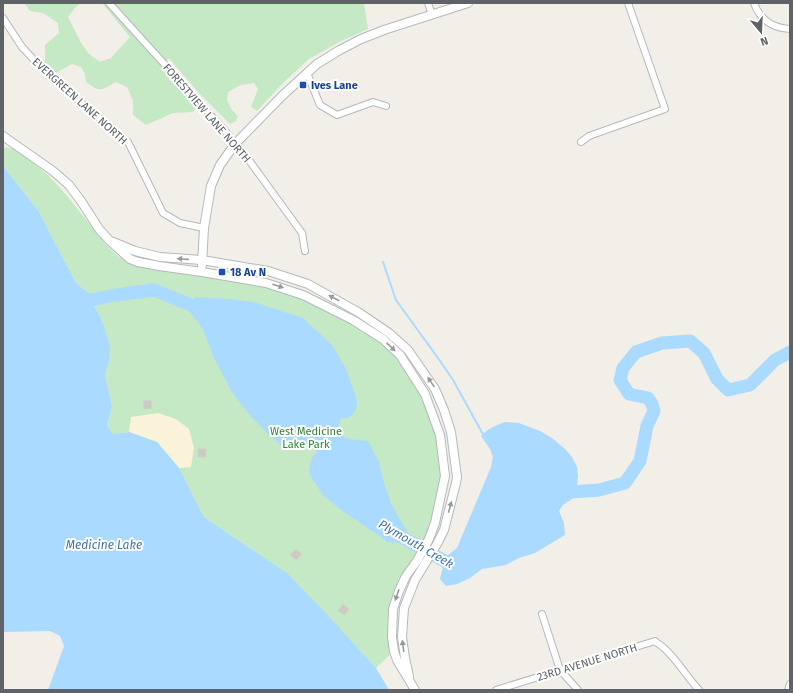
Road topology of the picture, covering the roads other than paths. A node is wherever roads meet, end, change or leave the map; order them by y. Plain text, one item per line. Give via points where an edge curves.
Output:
1 (109, 3) edge
2 (428, 3) edge
3 (468, 3) edge
4 (628, 3) edge
5 (754, 3) edge
6 (432, 15) junction
7 (3, 18) edge
8 (790, 29) edge
9 (307, 73) junction
10 (386, 106) dead end
11 (3, 136) edge
12 (581, 142) dead end
13 (235, 144) junction
14 (204, 228) junction
15 (109, 240) junction
16 (305, 251) dead end
17 (202, 260) junction
18 (202, 272) junction
19 (542, 614) dead end
20 (560, 670) junction
21 (790, 684) edge
22 (413, 687) edge
23 (506, 689) edge
24 (496, 690) edge
25 (578, 690) edge
26 (699, 690) edge
27 (787, 690) edge

1 - 13 street, FORESTVIEW LANE NORTH
2 - 6 street
3 - 6 street
4 - 12 street via 664,108 589,136
5 - 8 street via 759,15 767,22 776,27
6 - 9 street via 361,39 338,50
7 - 14 street, EVERGREEN LANE NORTH via 22,47 47,74 128,142 163,213 180,223
9 - 10 street via 320,105 337,115 373,102
9 - 13 street
11 - 15 street via 53,171 68,185
13 - 14 street via 220,166 211,186
13 - 16 street, FORESTVIEW LANE NORTH via 302,233
14 - 17 street
17 -> 15 street via 160,257 135,251
15 - 18 street via 130,260
17 - 18 street
22 -> 17 street via 402,637 404,608 416,580 444,530 457,477 451,432 435,389 408,350 389,333 308,284 268,271
18 -> 22 street via 266,282 304,295 353,320 383,339 400,355 425,394 440,435 445,481 436,523 417,561 406,576 393,610 394,651
19 - 20 street
20 - 23 street, 23RD AVENUE NORTH
20 - 25 street
20 - 26 street, 23RD AVENUE NORTH via 655,641 675,660
21 - 27 street
23 - 24 street, 23RD AVENUE NORTH

